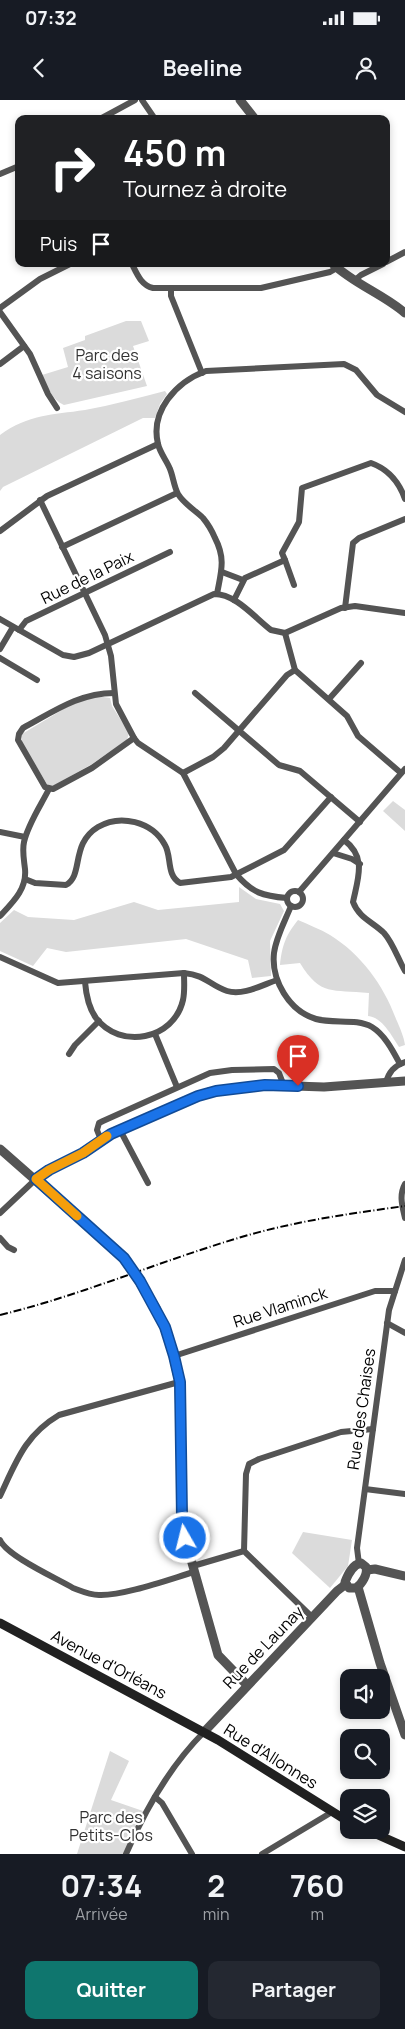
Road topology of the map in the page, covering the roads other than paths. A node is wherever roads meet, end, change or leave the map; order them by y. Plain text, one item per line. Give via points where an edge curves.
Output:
1 (135, 100) edge
2 (142, 100) edge
3 (240, 100) edge
4 (107, 115) edge
5 (152, 115) edge
6 (252, 115) edge
7 (15, 168) edge
8 (0, 174) edge
9 (405, 252) edge
10 (390, 260) edge
11 (64, 267) edge
12 (134, 267) edge
13 (335, 267) edge
14 (337, 267) edge
15 (377, 267) edge
16 (355, 280) junction
17 (171, 288) junction
18 (0, 308) edge
19 (0, 312) edge
20 (405, 313) edge
21 (24, 346) junction
22 (0, 364) edge
23 (202, 372) junction
24 (57, 408) dead end
25 (405, 412) edge
26 (158, 444) junction
27 (177, 493) junction
28 (405, 499) edge
29 (40, 500) junction
30 (405, 519) edge
31 (0, 531) edge
32 (62, 547) junction
33 (170, 552) dead end
34 (285, 560) junction
35 (222, 572) junction
36 (243, 580) junction
37 (294, 585) dead end
38 (85, 593) junction
39 (217, 594) junction
40 (234, 600) junction
41 (345, 608) junction
42 (405, 613) edge
43 (0, 619) edge
44 (16, 628) junction
45 (285, 633) junction
46 (107, 644) junction
47 (0, 649) edge
48 (0, 658) edge
49 (361, 663) dead end
50 (295, 670) junction
51 (37, 680) dead end
52 (114, 693) junction
53 (195, 693) dead end
54 (329, 699) junction
55 (239, 731) junction
56 (134, 738) junction
57 (403, 771) edge
58 (182, 773) junction
59 (49, 789) junction
60 (331, 797) junction
61 (360, 822) junction
62 (0, 832) edge
63 (26, 837) junction
64 (344, 840) junction
65 (333, 853) junction
66 (360, 864) junction
67 (236, 874) junction
68 (26, 879) junction
69 (299, 892) junction
70 (287, 898) junction
71 (291, 906) junction
72 (0, 916) edge
73 (0, 957) edge
74 (405, 971) edge
75 (184, 973) junction
76 (277, 980) junction
77 (85, 982) junction
78 (99, 1021) junction
79 (155, 1034) junction
80 (69, 1054) dead end
81 (402, 1063) edge
82 (405, 1081) edge
83 (386, 1083) junction
84 (284, 1086) junction
85 (177, 1087) junction
86 (120, 1130) junction
87 (101, 1140) junction
88 (0, 1149) edge
89 (36, 1179) junction
90 (148, 1183) dead end
91 (405, 1184) edge
92 (0, 1212) edge
93 (405, 1216) edge
94 (0, 1238) edge
95 (11, 1250) dead end
96 (405, 1260) edge
97 (395, 1291) junction
98 (387, 1323) junction
99 (405, 1333) edge
100 (174, 1356) junction
101 (180, 1382) junction
102 (373, 1429) junction
103 (365, 1489) junction
104 (405, 1494) edge
105 (0, 1496) edge
106 (1, 1543) edge
107 (244, 1551) junction
108 (359, 1564) junction
109 (194, 1569) junction
110 (367, 1570) junction
111 (405, 1576) edge
112 (346, 1584) junction
113 (358, 1587) junction
114 (312, 1617) junction
115 (0, 1623) edge
116 (247, 1685) junction
117 (204, 1732) junction
118 (405, 1734) edge
119 (155, 1797) junction
120 (332, 1812) junction
121 (340, 1817) edge
122 (388, 1839) edge
123 (405, 1847) edge
124 (126, 1854) edge
125 (192, 1854) edge
126 (262, 1854) edge

1 - 4 street
2 - 5 street
3 - 6 street
7 - 8 street
9 - 10 street
11 - 18 street via 40,279
12 - 17 street via 146,286
13 - 17 street via 330,272 261,288
14 - 16 street
15 - 16 street
16 - 20 street
17 - 23 street via 171,296
19 - 21 street
21 - 22 street
21 - 24 street
23 - 25 street via 344,364 356,370 377,395
23 - 26 street via 164,402 157,420
26 - 27 street via 172,473
26 - 29 street
27 - 32 street
27 - 35 street via 202,517 216,538 222,555
28 - 34 street via 400,485 381,467 371,463 302,488 299,522 282,553
29 - 31 street
29 - 32 street
30 - 41 street via 353,543
32 - 38 street
33 - 38 street, Rue de la Paix
34 - 36 street
34 - 37 street
35 - 36 street
35 - 39 street
36 - 40 street
38 - 44 street, Rue de la Paix
38 - 46 street
39 - 40 street
39 - 46 street via 204,597
40 - 45 street via 271,630
41 - 42 street via 355,606
41 - 45 street
43 - 44 street
44 - 46 street via 69,656 81,655
44 - 47 street
45 - 50 street
46 - 52 street
48 - 51 street
49 - 54 street
50 - 54 street
50 - 55 street
52 - 56 street via 116,704
52 - 59 street via 73,701 23,728 18,740
53 - 55 street
54 - 57 street via 348,716 358,736
55 - 58 street via 217,754
55 - 60 street via 279,765 300,771
56 - 58 street
56 - 59 street via 75,778
57 - 61 street
58 - 67 street
59 - 63 street
60 - 61 street
60 - 67 street via 290,846
61 - 64 street
62 - 63 street
63 - 68 street via 23,854
64 - 65 street
64 - 66 street via 353,848
65 - 66 street
65 - 69 street
66 - 74 street via 355,907 384,933
67 - 68 street via 180,882 171,873 165,844 156,833 139,823 123,820 97,827 87,836 76,861 76,875 70,883 35,883
67 - 70 street via 258,893
68 - 72 street via 18,896
69 - 70 street via 291,892
69 - 71 street via 304,898 303,903
70 - 71 street
71 - 76 street via 274,952
73 - 77 street via 58,983
75 - 76 street via 203,977 233,992
75 - 77 street
75 - 79 street via 183,1000 179,1010 169,1024
76 - 81 street via 282,992 302,1012 315,1018 364,1024 380,1032
77 - 78 street via 90,1008
78 - 79 street via 126,1037
78 - 80 street
79 - 85 street
81 - 83 street via 388,1076
82 - 83 street
83 - 84 street
84 - 85 street via 279,1072 269,1069 216,1072
84 - 86 street via 265,1085 209,1092
85 - 87 street via 99,1123 97,1130
86 - 87 street
86 - 90 street
87 - 89 street
88 - 89 street
89 - 92 street
89 - 100 street via 130,1265 165,1327
91 - 93 street via 401,1196
94 - 95 street
96 - 97 street, Rue des Chaises
97 - 98 street, Rue des Chaises
97 - 100 street, Rue Vlaminck via 375,1291
98 - 99 street
98 - 102 street, Rue des Chaises
100 - 101 street
101 - 105 street via 59,1415 45,1423 21,1450
101 - 109 street via 182,1517
102 - 103 street, Rue des Chaises
102 - 107 street via 341,1432 249,1464
103 - 104 street
103 - 108 street, Rue des Chaises via 357,1548
106 - 109 street via 14,1555 73,1588 99,1595 117,1593
107 - 109 street
107 - 114 street
108 - 110 street via 364,1564
108 - 112 street, Rue de Launay via 351,1569
109 - 116 street via 218,1655
110 - 111 street
110 - 113 street
112 - 113 street via 351,1589
112 - 114 street, Rue de Launay
113 - 118 street
114 - 116 street, Rue de Launay
115 - 117 main road, Avenue d'Orléans
116 - 117 street, Rue de Launay
117 - 119 street via 181,1758
117 - 120 main road, Rue d'Allonnes
119 - 124 street
119 - 125 street via 162,1803
120 - 121 main road, Rue d'Allonnes
120 - 126 street via 277,1849
122 - 123 main road

